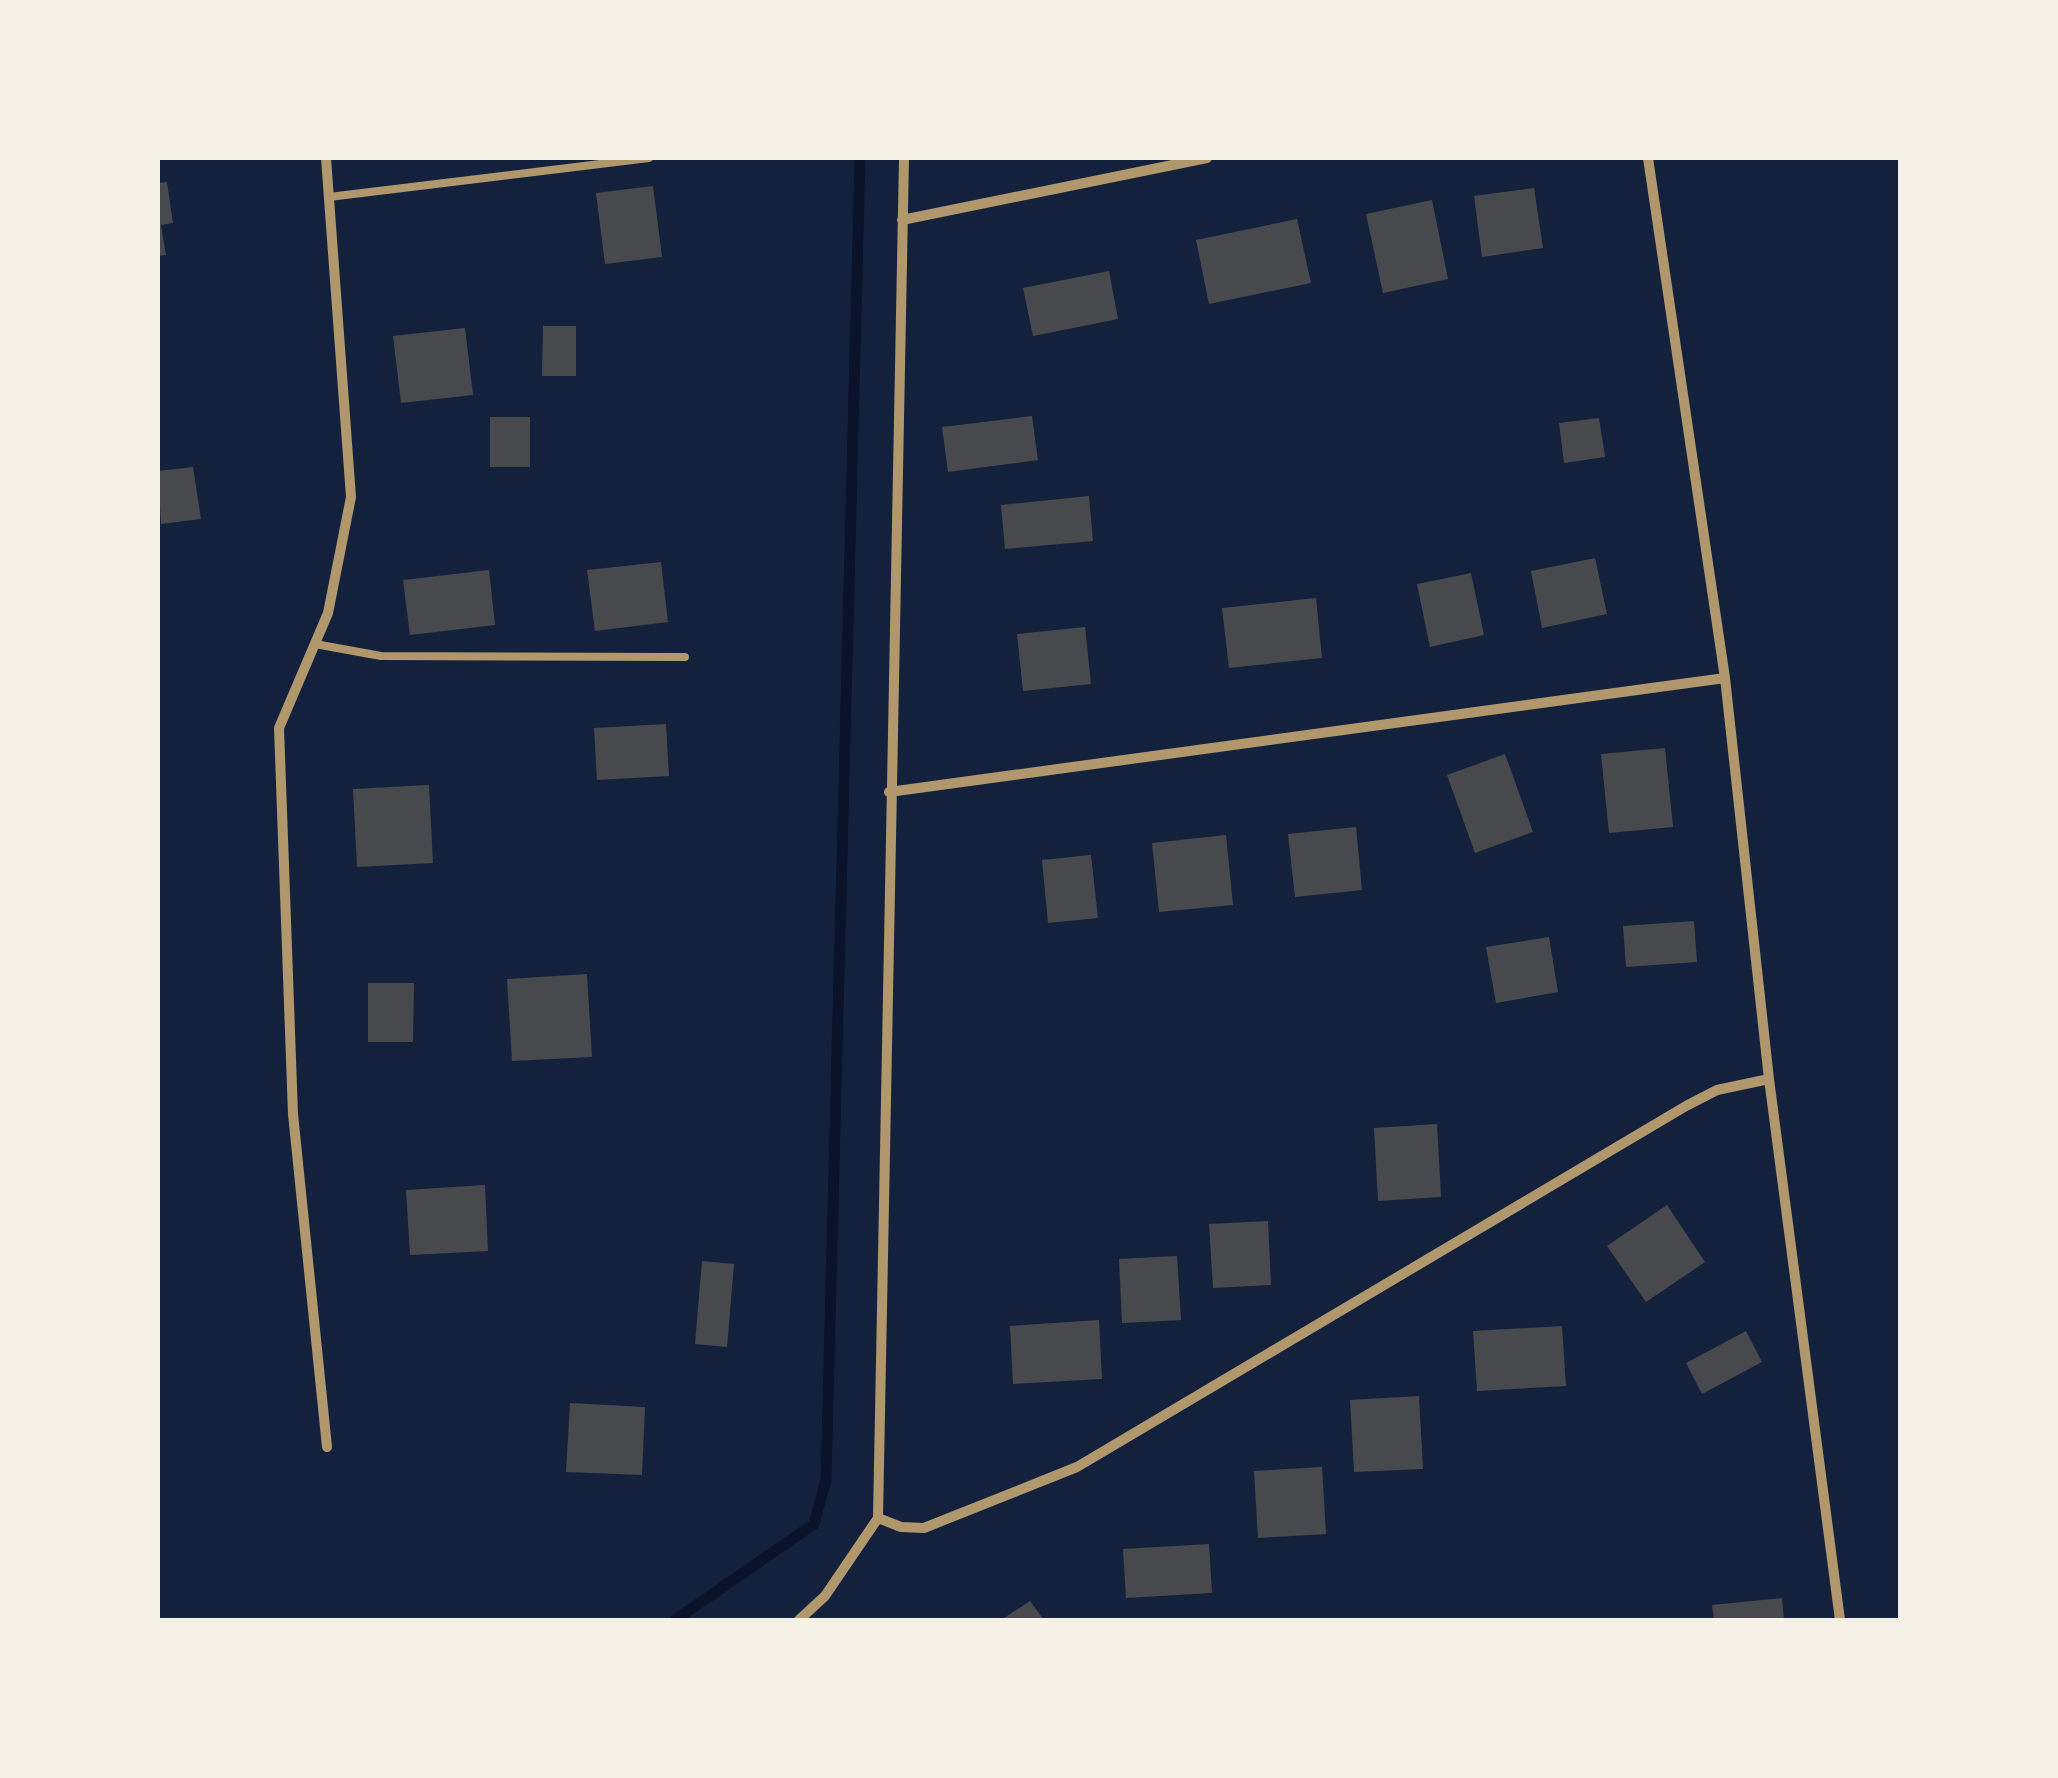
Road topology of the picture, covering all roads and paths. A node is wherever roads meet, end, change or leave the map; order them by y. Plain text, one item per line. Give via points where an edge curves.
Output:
1 (326, 158) edge
2 (649, 158) edge
3 (904, 158) edge
4 (1207, 158) edge
5 (1648, 158) edge
6 (329, 197) junction
7 (902, 220) junction
8 (315, 644) junction
9 (685, 657) dead end
10 (1725, 678) junction
11 (890, 792) junction
12 (1768, 1079) junction
13 (327, 1447) dead end
14 (878, 1518) junction
15 (799, 1620) edge
16 (1840, 1620) edge

1 - 6 street
2 - 6 lane
3 - 7 street
4 - 7 street
5 - 10 street
6 - 8 street via 351,497 328,613
7 - 11 street
8 - 9 lane via 381,656
8 - 13 street via 279,728 293,1114
10 - 11 street
10 - 12 street
11 - 14 street
12 - 14 street via 1717,1090 1686,1106 1077,1467 924,1528
12 - 16 street
14 - 15 street via 825,1596

